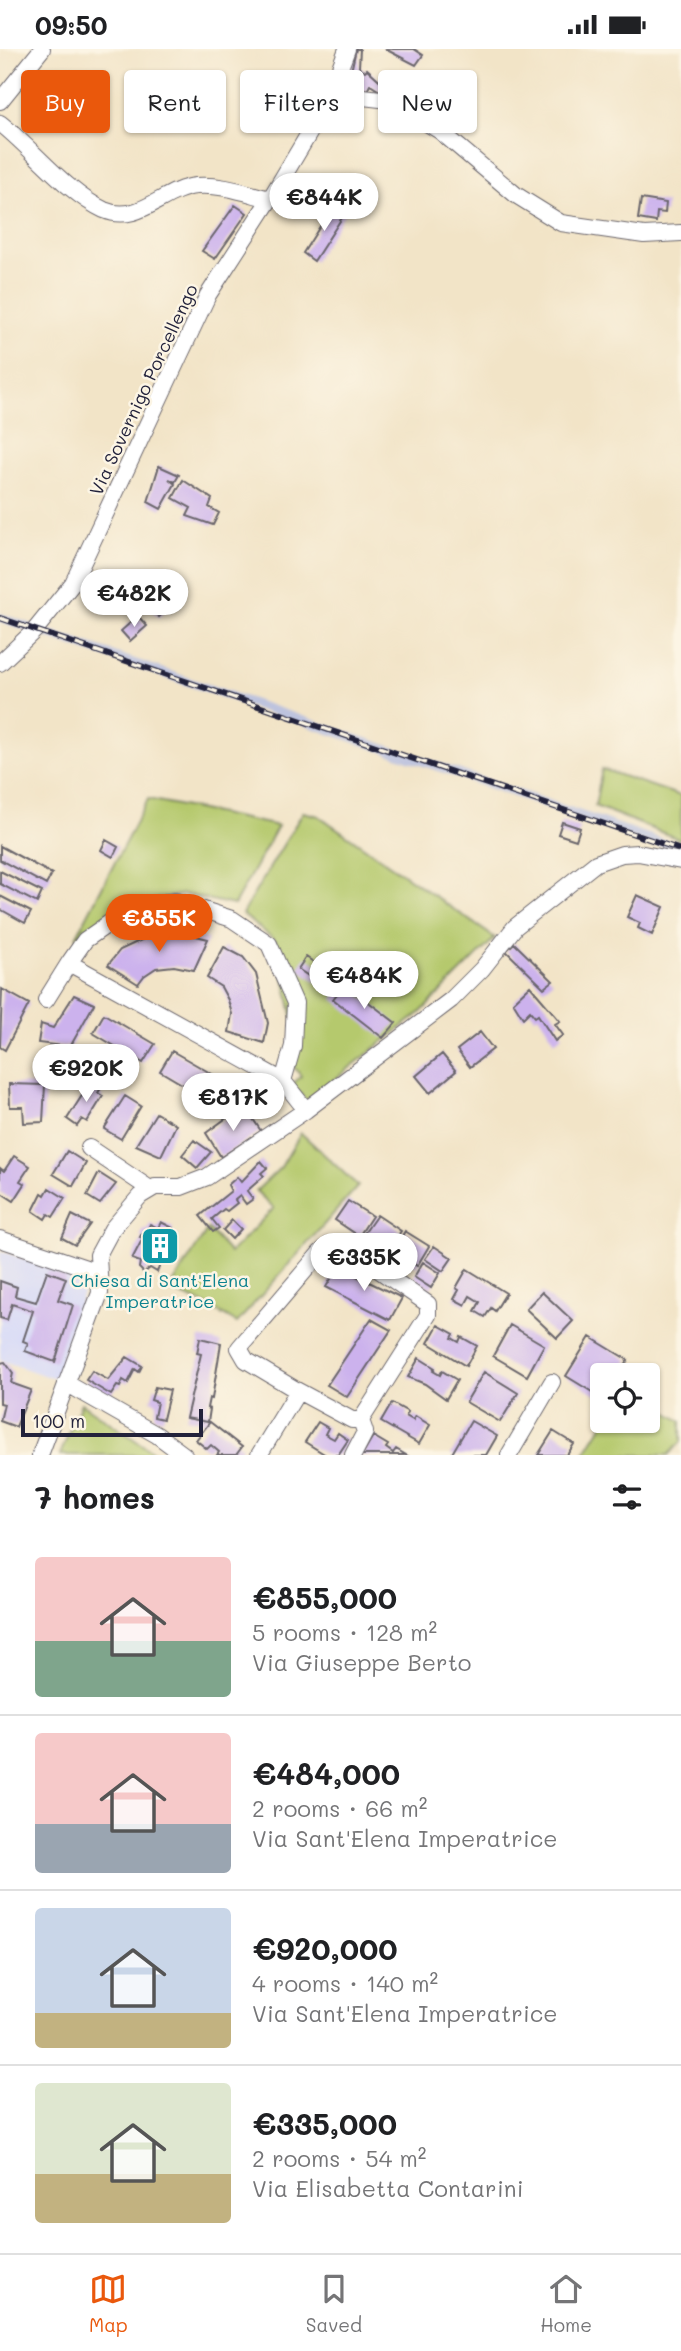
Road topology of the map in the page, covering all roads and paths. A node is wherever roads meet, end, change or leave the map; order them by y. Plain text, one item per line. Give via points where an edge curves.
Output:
1 (42, 49) edge
2 (348, 49) edge
3 (340, 70) edge
4 (364, 97) edge
5 (0, 101) edge
6 (0, 123) edge
7 (309, 133) edge
8 (270, 199) junction
9 (681, 233) edge
10 (0, 663) edge
11 (681, 862) edge
12 (69, 963) junction
13 (46, 1000) dead end
14 (283, 1081) junction
15 (306, 1110) junction
16 (89, 1148) dead end
17 (150, 1189) junction
18 (0, 1239) edge
19 (97, 1272) junction
20 (552, 1382) dead end
21 (66, 1384) junction
22 (298, 1391) junction
23 (361, 1420) junction
24 (40, 1455) edge
25 (184, 1455) edge
26 (259, 1455) edge
27 (354, 1455) edge
28 (509, 1455) edge

1 - 5 street
2 - 3 street, Via Sovernigo Porcellengo
4 - 9 street via 389,100 440,131 516,195 561,223 644,235
6 - 8 street via 80,194 105,210 125,214 141,210 193,186
7 - 8 street, Via Sovernigo Porcellengo
8 - 10 street, Via Sovernigo Porcellengo via 208,295 73,583 36,630
11 - 15 street via 638,853 596,863 515,927 451,1000
12 - 13 street
12 - 14 street
12 - 14 street via 85,940 131,908 177,901 233,919 269,944 295,1003 293,1046
14 - 15 street
15 - 17 street via 207,1177 181,1187
16 - 17 street
17 - 19 street via 112,1229 98,1255
18 - 19 street
19 - 21 street via 100,1293
20 - 28 street
21 - 24 street
21 - 25 street via 158,1435
22 - 23 street via 352,1420
22 - 23 street via 246,1360 239,1348 320,1253 330,1245 344,1246 428,1304 428,1315
22 - 26 street
23 - 27 street via 365,1433

